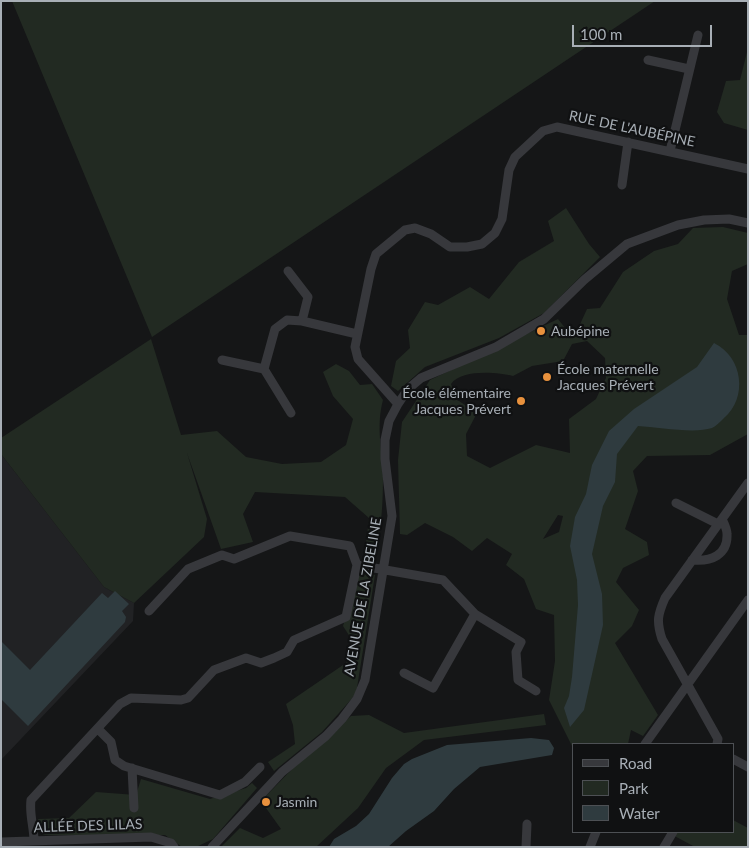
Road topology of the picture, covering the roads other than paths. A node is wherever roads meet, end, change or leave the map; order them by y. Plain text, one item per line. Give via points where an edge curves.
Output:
1 (698, 35) dead end
2 (648, 60) dead end
3 (689, 69) junction
4 (628, 142) junction
5 (670, 151) junction
6 (748, 168) edge
7 (622, 185) dead end
8 (748, 223) edge
9 (288, 271) dead end
10 (302, 321) junction
11 (357, 334) junction
12 (222, 360) dead end
13 (264, 369) junction
14 (398, 404) junction
15 (291, 413) dead end
16 (748, 483) edge
17 (676, 503) dead end
18 (720, 521) junction
19 (692, 560) junction
20 (357, 565) junction
21 (382, 569) junction
22 (748, 600) edge
23 (149, 612) dead end
24 (475, 614) junction
25 (404, 673) dead end
26 (686, 685) junction
27 (536, 691) dead end
28 (98, 729) junction
29 (646, 743) edge
30 (717, 743) edge
31 (734, 760) edge
32 (260, 766) dead end
33 (748, 767) edge
34 (132, 768) junction
35 (134, 808) dead end
36 (527, 824) dead end
37 (596, 833) edge
38 (672, 833) edge
39 (1, 842) edge
40 (30, 843) edge
41 (174, 847) edge
42 (212, 847) edge
43 (526, 847) edge
44 (590, 847) edge
45 (664, 847) edge

1 - 3 street
2 - 3 street
3 - 5 street
4 - 5 street, RUE DE L'AUBÉPINE
4 - 7 street
4 - 11 street, RUE DE L'AUBÉPINE via 557,127 543,132 515,157 509,170 502,219 496,234 482,244 467,248 450,247 415,228 405,230 376,254
5 - 6 street, RUE DE L'AUBÉPINE
8 - 14 street, AVENUE DE LA ZIBELINE via 729,219 704,220 678,225 627,244 544,319 496,347 421,378
9 - 10 street via 308,297
10 - 11 street
10 - 13 street via 287,320 275,329
11 - 14 street, RUE DE L'AUBÉPINE via 355,347 358,359
12 - 13 street
13 - 15 street
14 - 21 street, AVENUE DE LA ZIBELINE via 384,440 392,516
16 - 18 street
17 - 18 street
18 - 19 street
18 - 19 street via 728,532 726,546 715,558
19 - 26 street via 658,613 662,639
20 - 21 street
20 - 23 street via 350,546 290,536 234,559 222,556 188,569
20 - 28 street via 346,618 294,640 287,652 274,658 261,663 246,658 214,670 188,698 130,698
21 - 24 street via 443,580
21 - 42 street, AVENUE DE LA ZIBELINE via 365,680 357,699 331,731 282,772
22 - 26 street
24 - 25 street via 433,688
24 - 27 street via 521,642 516,652 518,680
26 - 29 street
26 - 30 street via 718,739
28 - 34 street via 110,742 115,760
28 - 40 street via 31,800 34,828
31 - 33 street
32 - 34 street via 245,782 220,795
34 - 35 street
36 - 43 street
37 - 44 street
38 - 45 street
39 - 40 street, ALLÉE DES LILAS
40 - 41 street, ALLÉE DES LILAS via 151,837

